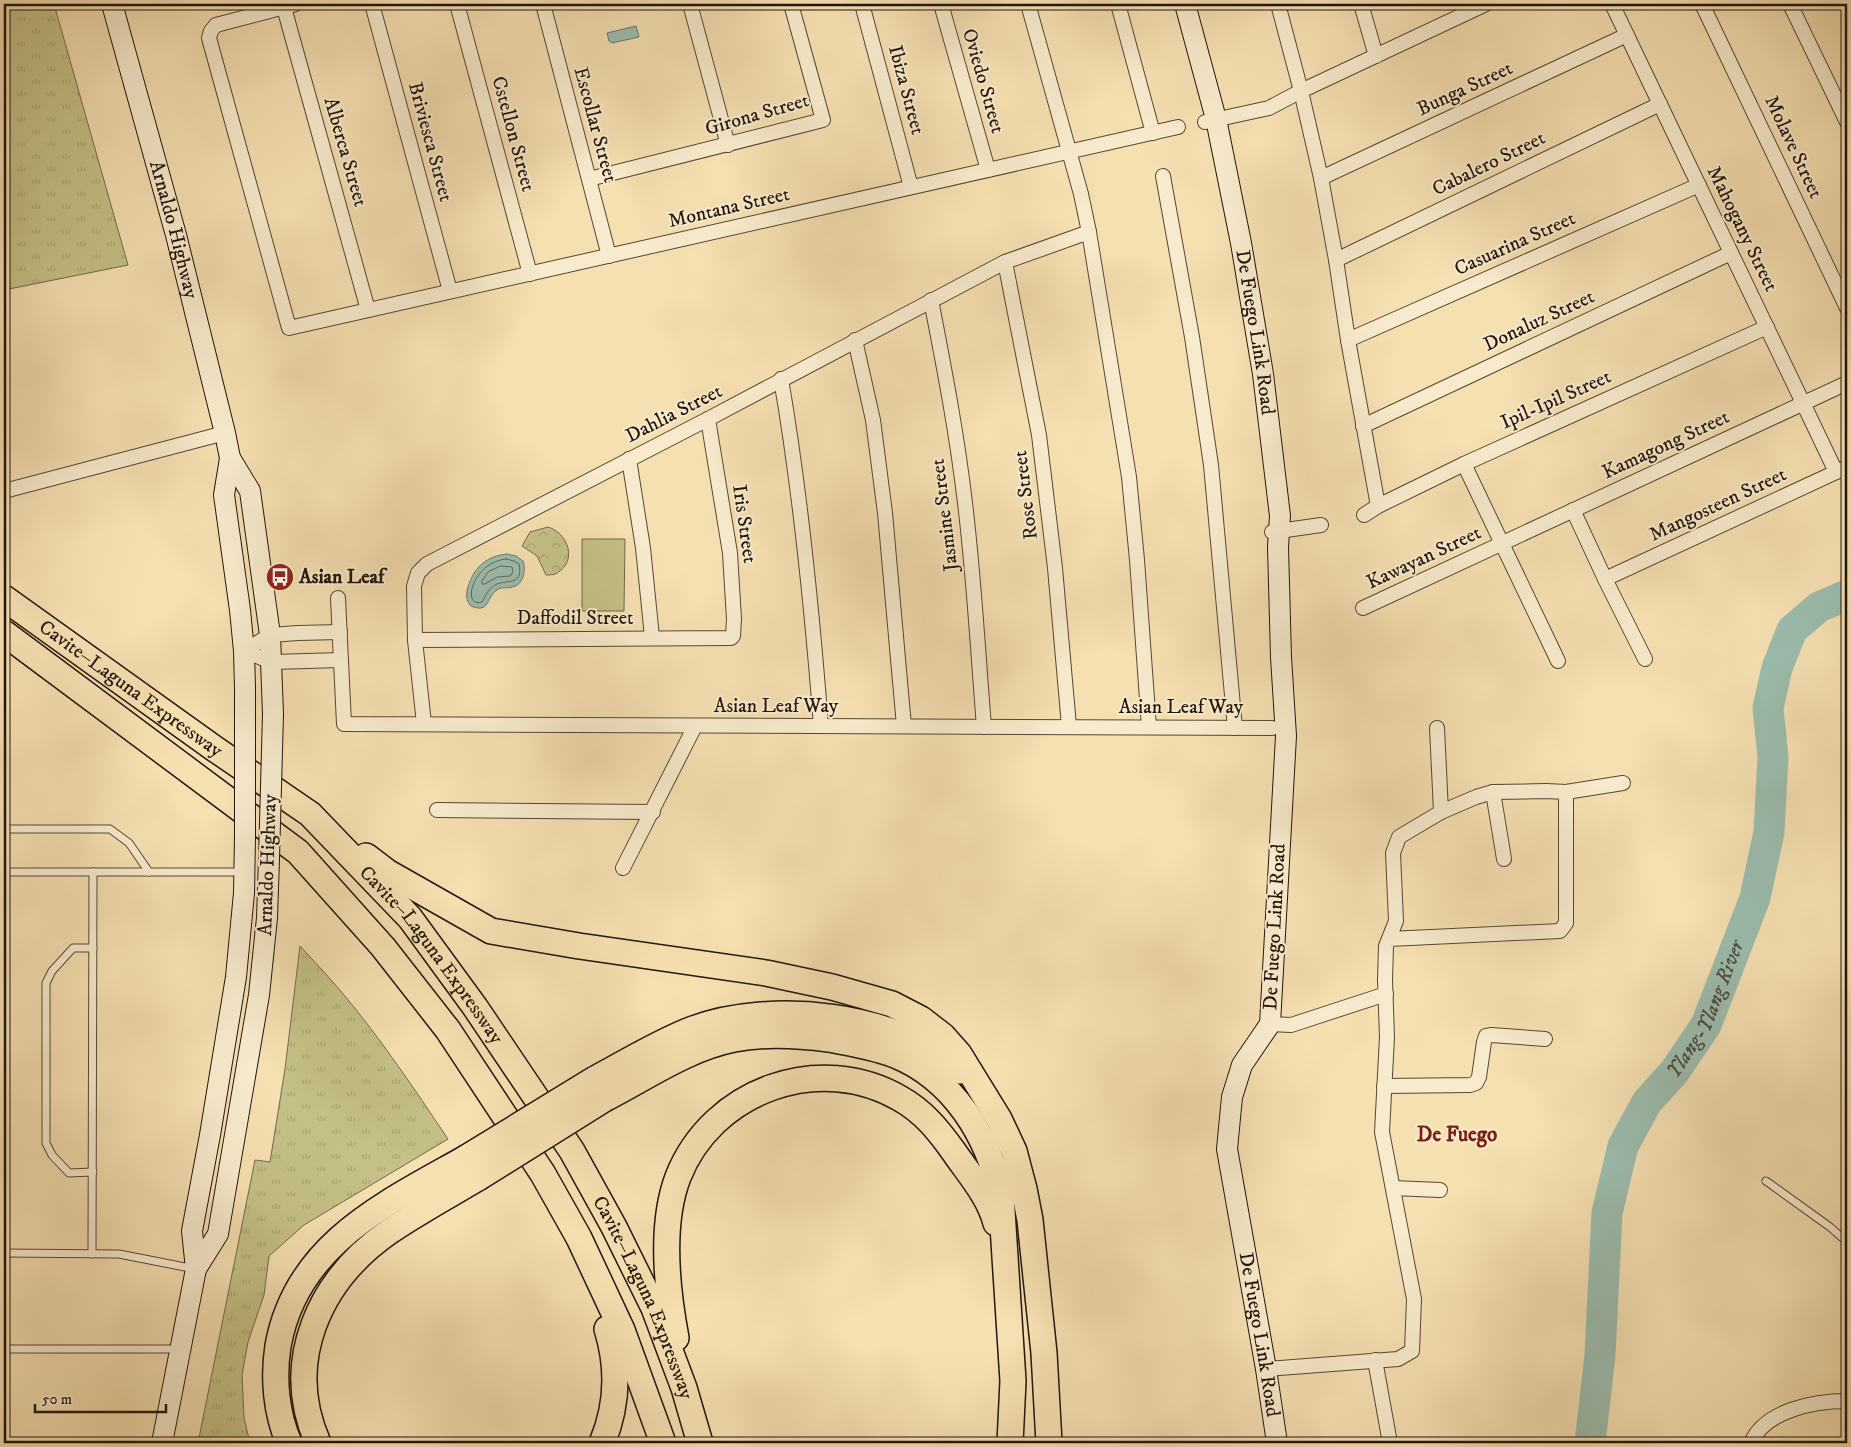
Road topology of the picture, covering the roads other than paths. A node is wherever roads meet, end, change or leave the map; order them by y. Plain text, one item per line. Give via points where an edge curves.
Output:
1 (112, 4) edge
2 (372, 4) edge
3 (458, 4) edge
4 (543, 4) edge
5 (690, 4) edge
6 (791, 4) edge
7 (862, 4) edge
8 (941, 4) edge
9 (1028, 4) edge
10 (1118, 4) edge
11 (1171, 4) edge
12 (1185, 4) edge
13 (1278, 4) edge
14 (1361, 4) edge
15 (1486, 4) edge
16 (1612, 4) edge
17 (1702, 4) edge
18 (1790, 4) edge
19 (287, 5) edge
20 (1627, 35) junction
21 (1376, 56) junction
22 (1301, 91) junction
23 (1660, 104) junction
24 (1211, 121) junction
25 (1847, 122) edge
26 (1178, 127) dead end
27 (1153, 133) junction
28 (728, 145) junction
29 (1068, 152) junction
30 (988, 170) junction
31 (1163, 176) dead end
32 (1321, 178) junction
33 (589, 179) junction
34 (1699, 185) junction
35 (911, 187) junction
36 (1089, 232) junction
37 (1732, 253) junction
38 (609, 256) junction
39 (1336, 260) junction
40 (1005, 262) junction
41 (530, 274) junction
42 (450, 292) junction
43 (931, 300) junction
44 (1847, 308) edge
45 (368, 310) junction
46 (1767, 327) junction
47 (855, 340) junction
48 (1348, 340) junction
49 (781, 380) junction
50 (1847, 383) edge
51 (1803, 403) junction
52 (708, 419) junction
53 (1363, 426) junction
54 (225, 433) junction
55 (230, 458) junction
56 (629, 459) junction
57 (1464, 464) junction
58 (1842, 469) edge
59 (4, 491) edge
60 (1378, 506) junction
61 (1573, 510) junction
62 (1364, 515) dead end
63 (1321, 525) dead end
64 (1276, 537) junction
65 (1502, 543) junction
66 (1605, 579) junction
67 (4, 598) edge
68 (338, 598) dead end
69 (1363, 608) dead end
70 (340, 632) junction
71 (4, 633) edge
72 (270, 636) junction
73 (733, 636) joint
74 (652, 638) junction
75 (415, 640) junction
76 (244, 651) junction
77 (1645, 659) dead end
78 (341, 660) junction
79 (1558, 661) dead end
80 (272, 662) junction
81 (424, 724) junction
82 (695, 726) junction
83 (821, 726) junction
84 (904, 726) junction
85 (1068, 726) junction
86 (984, 727) junction
87 (1149, 727) junction
88 (1235, 728) junction
89 (1272, 728) dead end
90 (1437, 728) dead end
91 (1623, 783) dead end
92 (1493, 792) junction
93 (1566, 792) junction
94 (437, 810) dead end
95 (653, 812) junction
96 (1441, 812) junction
97 (310, 814) junction
98 (7, 829) dead end
99 (1504, 859) dead end
100 (623, 868) dead end
101 (4, 872) edge
102 (93, 872) junction
103 (150, 872) junction
104 (245, 872) junction
105 (1390, 939) junction
106 (93, 948) junction
107 (1386, 994) junction
108 (1270, 1024) junction
109 (1545, 1040) dead end
110 (1384, 1086) junction
111 (600, 1089) junction
112 (989, 1102) junction
113 (472, 1168) junction
114 (93, 1172) junction
115 (1766, 1181) dead end
116 (1393, 1188) junction
117 (1440, 1190) dead end
118 (579, 1238) junction
119 (1847, 1242) edge
120 (4, 1253) edge
121 (92, 1254) junction
122 (1005, 1254) junction
123 (196, 1269) junction
124 (4, 1349) edge
125 (180, 1349) junction
126 (1375, 1360) junction
127 (1266, 1369) junction
128 (684, 1388) junction
129 (1847, 1401) edge
130 (162, 1443) edge
131 (289, 1443) edge
132 (318, 1443) edge
133 (602, 1443) edge
134 (663, 1443) edge
135 (700, 1443) edge
136 (1010, 1443) edge
137 (1049, 1443) edge
138 (1277, 1443) edge
139 (1390, 1443) edge
140 (1752, 1443) edge

1 - 54 main road, Arnaldo Highway via 176,236
2 - 42 street, Briviesca Street
3 - 41 street, Cstellon Street
4 - 33 street, Escollar Street
5 - 28 street
6 - 28 street, Girona Street via 823,120
7 - 35 street, Ibiza Street
8 - 30 street, Oviedo Street
9 - 29 street
10 - 27 street
11 - 24 main road
12 - 24 main road
13 - 22 street
14 - 21 street
15 - 21 street
16 - 20 street, Mahogany Street
17 - 44 street, Molave Street
18 - 25 street
19 - 45 street, Alberca Street
19 - 45 street, Montana Street via 216,25 211,31 211,46 289,328
20 - 23 street, Mahogany Street
20 - 32 street, Bunga Street
21 - 22 street
22 - 24 street via 1269,108
22 - 32 street
23 - 34 street, Mahogany Street
23 - 39 street, Cabalero Street
24 - 64 main road, De Fuego Link Road via 1252,376 1268,517
26 - 27 street, Montana Street
27 - 29 street, Montana Street
28 - 33 street, Girona Street
29 - 30 street, Montana Street
29 - 36 street
30 - 35 street, Montana Street
31 - 88 street via 1211,466
32 - 39 street
33 - 38 street, Escollar Street
34 - 37 street, Mahogany Street
34 - 48 street, Casuarina Street
35 - 38 street, Montana Street
36 - 40 street, Dahlia Street
36 - 87 street via 1129,477
37 - 46 street, Mahogany Street
37 - 53 street, Donaluz Street
38 - 41 street, Montana Street
39 - 48 street
40 - 43 street, Dahlia Street
40 - 85 street, Rose Street via 1039,435 1055,568
41 - 42 street, Montana Street
42 - 45 street, Montana Street
43 - 47 street, Dahlia Street
43 - 86 street, Jasmine Street via 965,502
46 - 51 street, Mahogany Street
46 - 57 street, Ipil-Ipil Street
47 - 49 street, Dahlia Street
47 - 84 street via 873,420 886,513
48 - 53 street
49 - 52 street, Dahlia Street
49 - 83 street via 812,599
50 - 51 street, Kamagong Street
51 - 58 street, Mahogany Street
51 - 61 street, Kamagong Street
52 - 56 street, Dahlia Street
52 - 73 street, Iris Street via 730,553
53 - 60 street
54 - 55 main road, Arnaldo Highway
54 - 59 street
55 - 72 main road, Arnaldo Highway via 250,491
55 - 76 main road, Arnaldo Highway via 224,495
56 - 74 street via 643,548
56 - 75 street, Dahlia Street via 427,564 418,573 414,586
57 - 60 street, Ipil-Ipil Street
57 - 65 street
58 - 66 street, Mangosteen Street
60 - 62 street, Ipil-Ipil Street
61 - 65 street, Kamagong Street
61 - 66 street
63 - 64 street
64 - 108 main road, De Fuego Link Road via 1286,736
65 - 69 street, Kawayan Street
65 - 79 street
66 - 77 street
67 - 97 highway, Cavite–Laguna Expressway
68 - 70 street, Asian Leaf Way
70 - 72 street
70 - 78 street, Asian Leaf Way
71 - 118 highway, Cavite–Laguna Expressway via 298,852 383,947 448,1030 544,1174
72 - 76 street
72 - 80 main road, Arnaldo Highway
73 - 74 street, Daffodil Street via 728,639
74 - 75 street, Daffodil Street
75 - 81 street, Dahlia Street
76 - 80 street
76 - 104 main road, Arnaldo Highway, bridge
78 - 80 street
78 - 81 street, Asian Leaf Way via 344,724
80 - 123 main road, Arnaldo Highway, bridge via 268,918 259,996 218,1234
81 - 82 street, Asian Leaf Way
82 - 83 street, Asian Leaf Way
82 - 95 street
83 - 84 street, Asian Leaf Way
84 - 86 street, Asian Leaf Way
85 - 86 street, Asian Leaf Way
85 - 87 street, Asian Leaf Way
87 - 88 street, Asian Leaf Way
88 - 89 street, Asian Leaf Way
90 - 96 street
91 - 93 street
92 - 93 street
92 - 96 street
92 - 99 street
93 - 105 street via 1566,923 1560,931
94 - 95 street
95 - 100 street
96 - 105 street via 1399,837 1393,853 1396,921
97 - 112 highway via 387,872 492,931 766,973 892,1004 921,1019 943,1036
97 - 128 highway, Cavite–Laguna Expressway via 410,918 572,1150 654,1308
98 - 103 lane via 110,829 129,843
101 - 102 lane
102 - 103 lane
102 - 106 lane
103 - 104 lane
104 - 123 main road, Arnaldo Highway via 236,976 192,1231
105 - 107 street via 1386,946
106 - 114 lane
106 - 114 lane via 73,948 52,971 46,983 46,1143 52,1155 69,1173
107 - 108 street via 1291,1025
107 - 110 street
108 - 127 main road, De Fuego Link Road via 1242,1065 1232,1097 1227,1149
109 - 110 street via 1486,1036 1479,1077 1470,1085
110 - 116 street via 1382,1132
111 - 112 highway via 670,1039 694,1029 750,1017 804,1015 863,1023 917,1042 955,1067
111 - 113 highway, bridge
111 - 122 highway via 733,1040 759,1036 814,1037 895,1055 944,1086 974,1125 995,1170 1001,1195
112 - 137 highway via 1014,1151 1026,1197 1044,1352
113 - 131 highway via 384,1205 328,1248 304,1279 286,1316 277,1358 277,1398
113 - 132 highway via 356,1260 330,1291 314,1324 305,1360 305,1398
114 - 121 lane
115 - 119 lane
116 - 117 street
116 - 126 street via 1414,1300 1412,1351 1398,1359
118 - 133 highway via 616,1366 612,1416
118 - 134 highway, Cavite–Laguna Expressway via 622,1330
120 - 121 lane
121 - 123 lane via 118,1254
122 - 128 highway via 995,1219 979,1186 942,1135 915,1108 887,1092 844,1080 801,1079 762,1091 739,1102 708,1129 682,1167 673,1192 668,1234 669,1281
122 - 136 highway via 1013,1381
123 - 125 main road, Arnaldo Highway
124 - 125 lane
125 - 130 main road, Arnaldo Highway
126 - 127 street
126 - 139 street
127 - 138 main road, De Fuego Link Road
128 - 135 highway, Cavite–Laguna Expressway
129 - 140 street via 1798,1407 1776,1416

